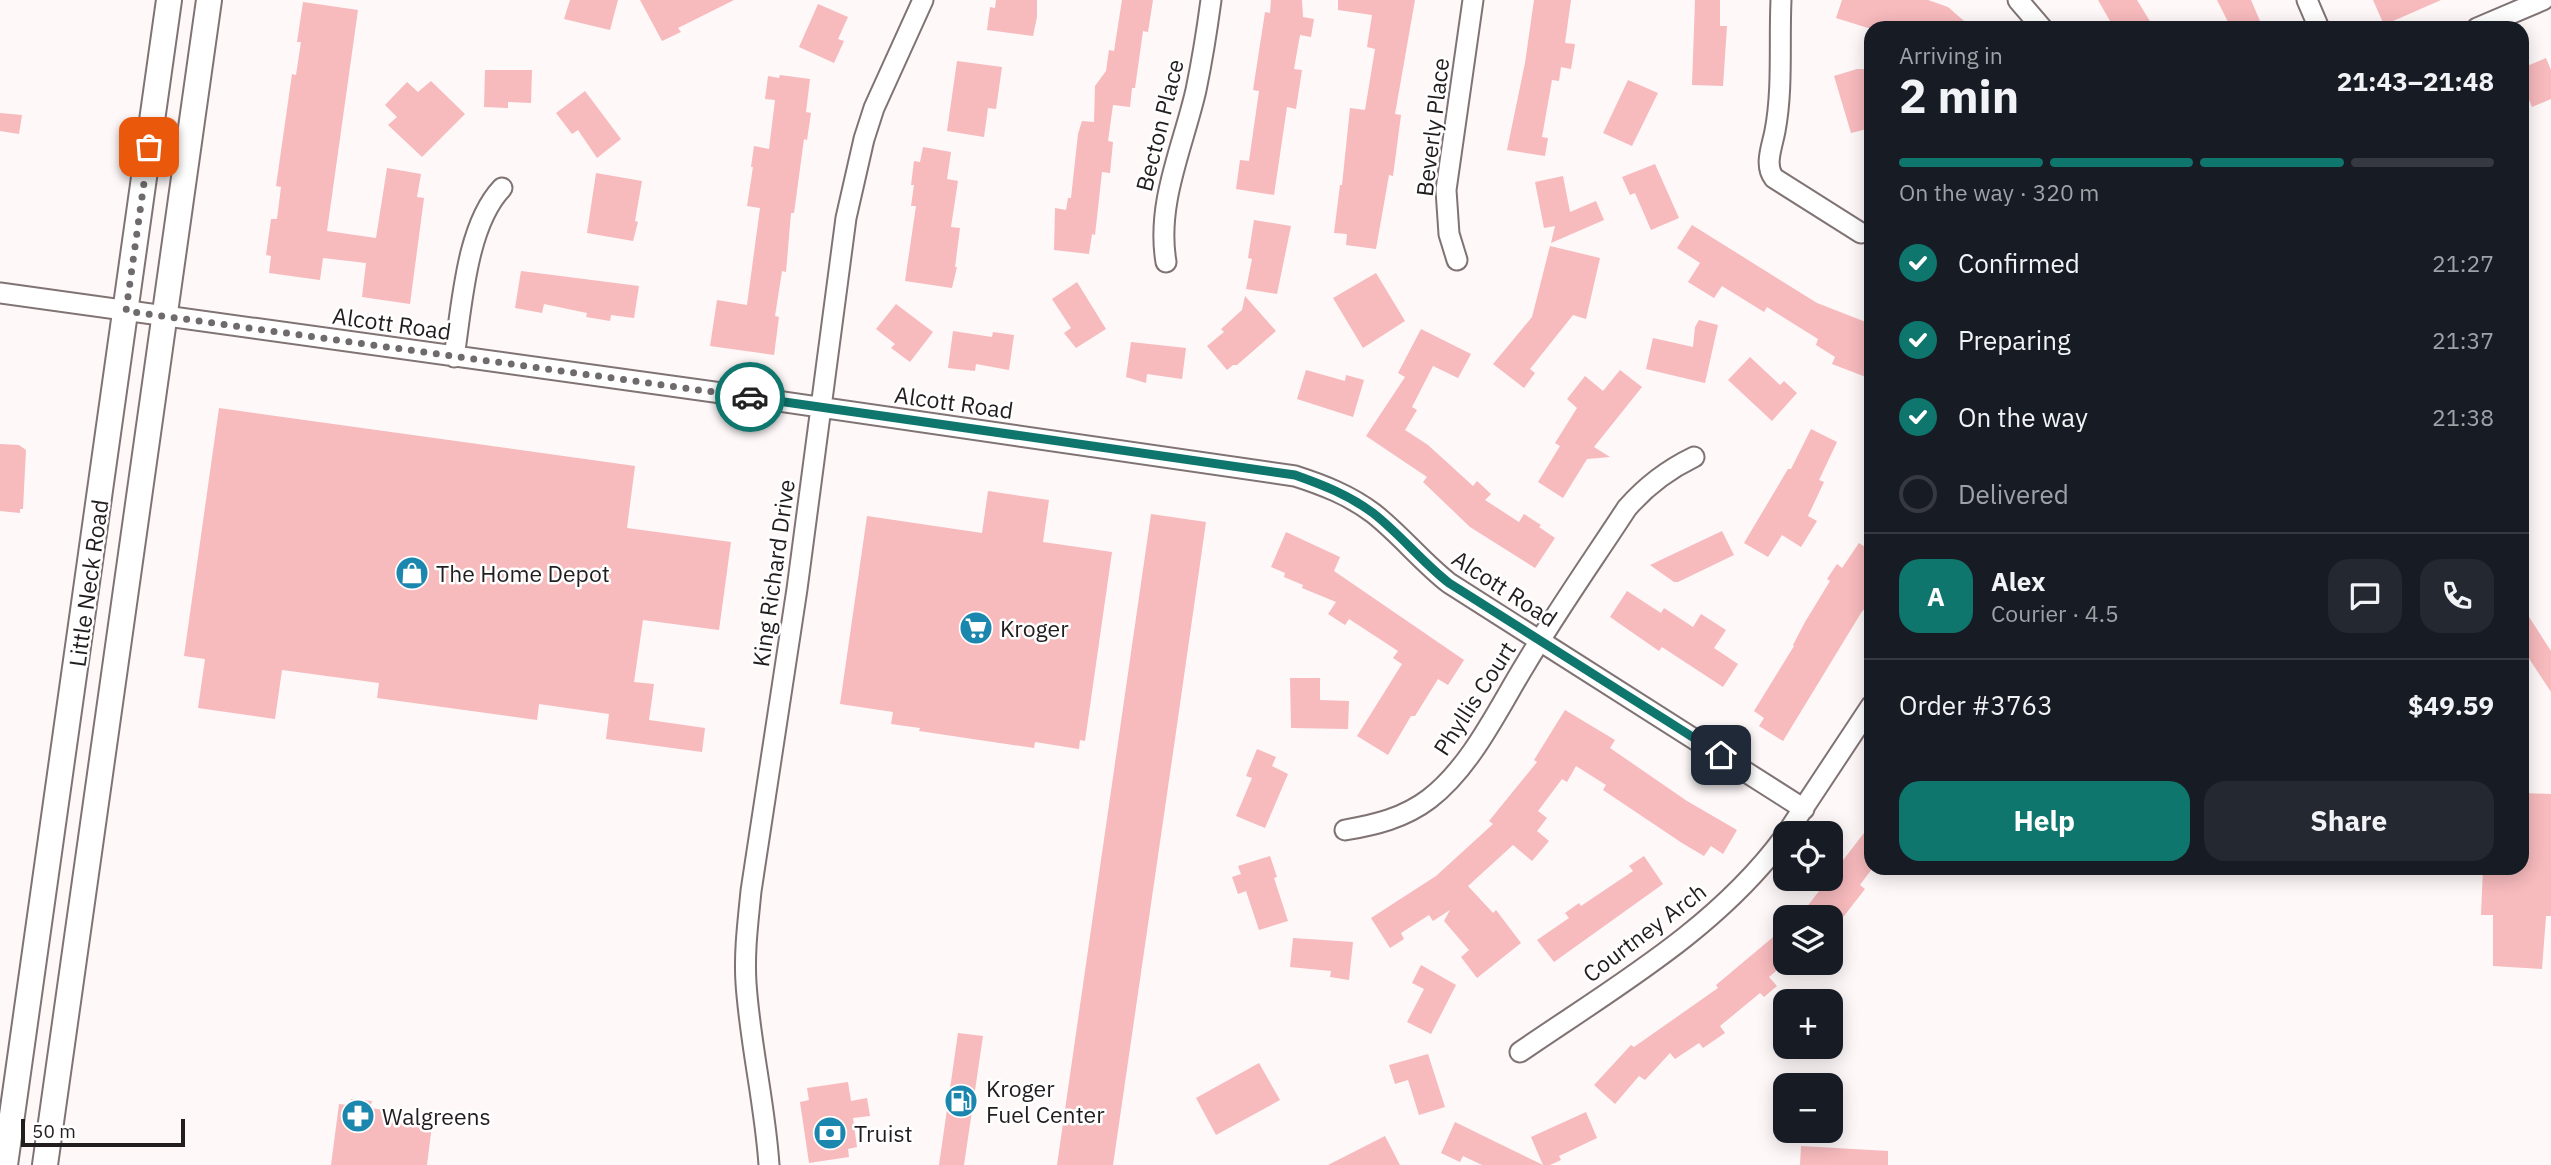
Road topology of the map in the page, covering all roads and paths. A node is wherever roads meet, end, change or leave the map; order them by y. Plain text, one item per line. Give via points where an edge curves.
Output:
1 (169, 0) edge
2 (208, 0) edge
3 (923, 0) edge
4 (1211, 0) edge
5 (1474, 0) edge
6 (1782, 0) edge
7 (2018, 0) edge
8 (2307, 0) edge
9 (2543, 0) edge
10 (2036, 21) edge
11 (2316, 21) edge
12 (2494, 21) edge
13 (502, 188) dead end
14 (1861, 233) dead end
15 (1457, 260) dead end
16 (1166, 262) dead end
17 (0, 293) edge
18 (126, 311) junction
19 (164, 316) junction
20 (454, 357) junction
21 (821, 408) junction
22 (1694, 457) dead end
23 (1541, 640) junction
24 (1864, 717) edge
25 (1804, 809) junction
26 (1795, 821) edge
27 (1345, 830) dead end
28 (1773, 849) edge
29 (1520, 1052) dead end
30 (5, 1165) edge
31 (45, 1165) edge
32 (769, 1165) edge

1 - 18 street, Little Neck Road
2 - 19 street, Little Neck Road
3 - 21 street, King Richard Drive via 863,139 846,218
4 - 16 street, Becton Place via 1196,89 1164,210
5 - 15 street, Beverly Place via 1446,190 1449,234
6 - 14 street via 1770,173
7 - 10 street
8 - 11 street
9 - 12 street
13 - 20 street via 474,236
17 - 18 street, Alcott Road
18 - 19 street, Alcott Road
18 - 30 street, Little Neck Road
19 - 20 street, Alcott Road
19 - 31 street, Little Neck Road
20 - 21 street, Alcott Road
21 - 23 street, Alcott Road via 1295,475 1348,496 1375,514 1449,583
21 - 32 street, King Richard Drive via 747,932 746,983
22 - 23 street, Phyllis Court via 1668,470 1627,508
23 - 25 street, Alcott Road
23 - 27 street, Phyllis Court via 1454,775 1405,814
24 - 25 street, Courtney Arch
25 - 26 street, Courtney Arch
28 - 29 street, Courtney Arch via 1693,931

